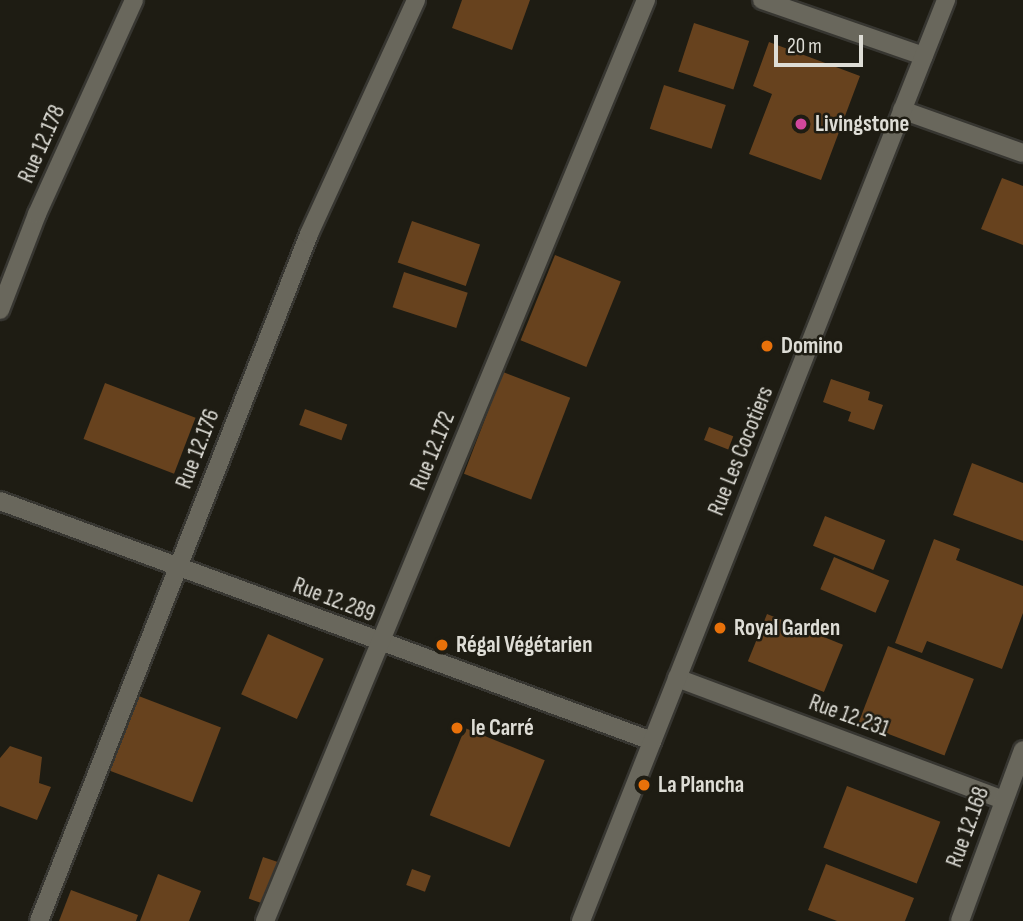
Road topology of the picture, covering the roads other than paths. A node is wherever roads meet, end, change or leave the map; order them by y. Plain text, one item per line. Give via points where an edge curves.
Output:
1 (134, 0) edge
2 (416, 0) edge
3 (646, 0) edge
4 (762, 0) edge
5 (946, 0) edge
6 (924, 56) junction
7 (902, 110) junction
8 (1023, 153) edge
9 (0, 310) edge
10 (0, 501) edge
11 (178, 568) junction
12 (380, 644) junction
13 (677, 678) junction
14 (652, 741) junction
15 (1023, 750) edge
16 (1003, 800) junction
17 (38, 921) edge
18 (265, 921) edge
19 (581, 921) edge
20 (960, 921) edge

1 - 9 street, Rue 12.178 via 37,214
2 - 11 street, Rue 12.176 via 309,234
3 - 12 street, Rue 12.172
4 - 6 street
5 - 6 street, Rue Les Cocotiers
6 - 7 street, Rue Les Cocotiers
7 - 8 street
7 - 13 street, Rue Les Cocotiers
10 - 11 street, Rue 12.289
11 - 12 street, Rue 12.289
11 - 17 street, Rue 12.176
12 - 14 street, Rue 12.289
12 - 18 street, Rue 12.172
13 - 14 street, Rue Les Cocotiers
13 - 16 street, Rue 12.231
14 - 19 street, Rue Les Cocotiers
15 - 16 street, Rue 12.168
16 - 20 street, Rue 12.168

